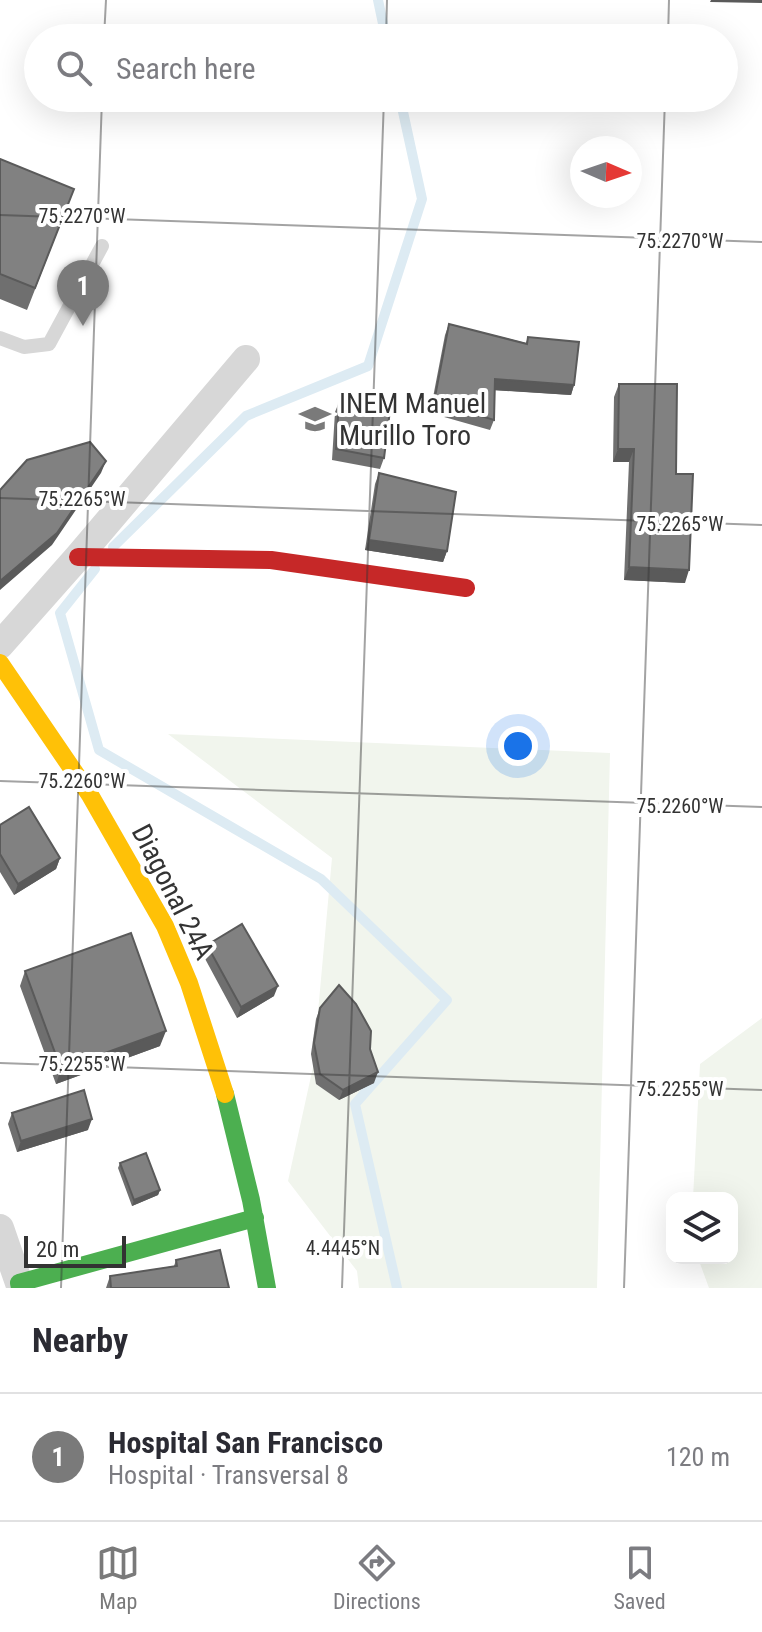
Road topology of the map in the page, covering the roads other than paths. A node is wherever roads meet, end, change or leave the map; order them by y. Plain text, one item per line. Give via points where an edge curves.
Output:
1 (102, 246) dead end
2 (0, 338) edge
3 (246, 359) dead end
4 (80, 557) junction
5 (466, 588) dead end
6 (0, 645) edge
7 (0, 663) edge
8 (255, 1218) junction
9 (0, 1228) edge
10 (19, 1285) edge
11 (267, 1288) edge

1 - 2 lane via 49,344 24,347
3 - 4 street
4 - 5 street via 271,560
4 - 6 street
7 - 8 street, Diagonal 24A via 57,742 172,940 210,1043
8 - 10 street
8 - 11 street, Diagonal 24A
9 - 10 street

